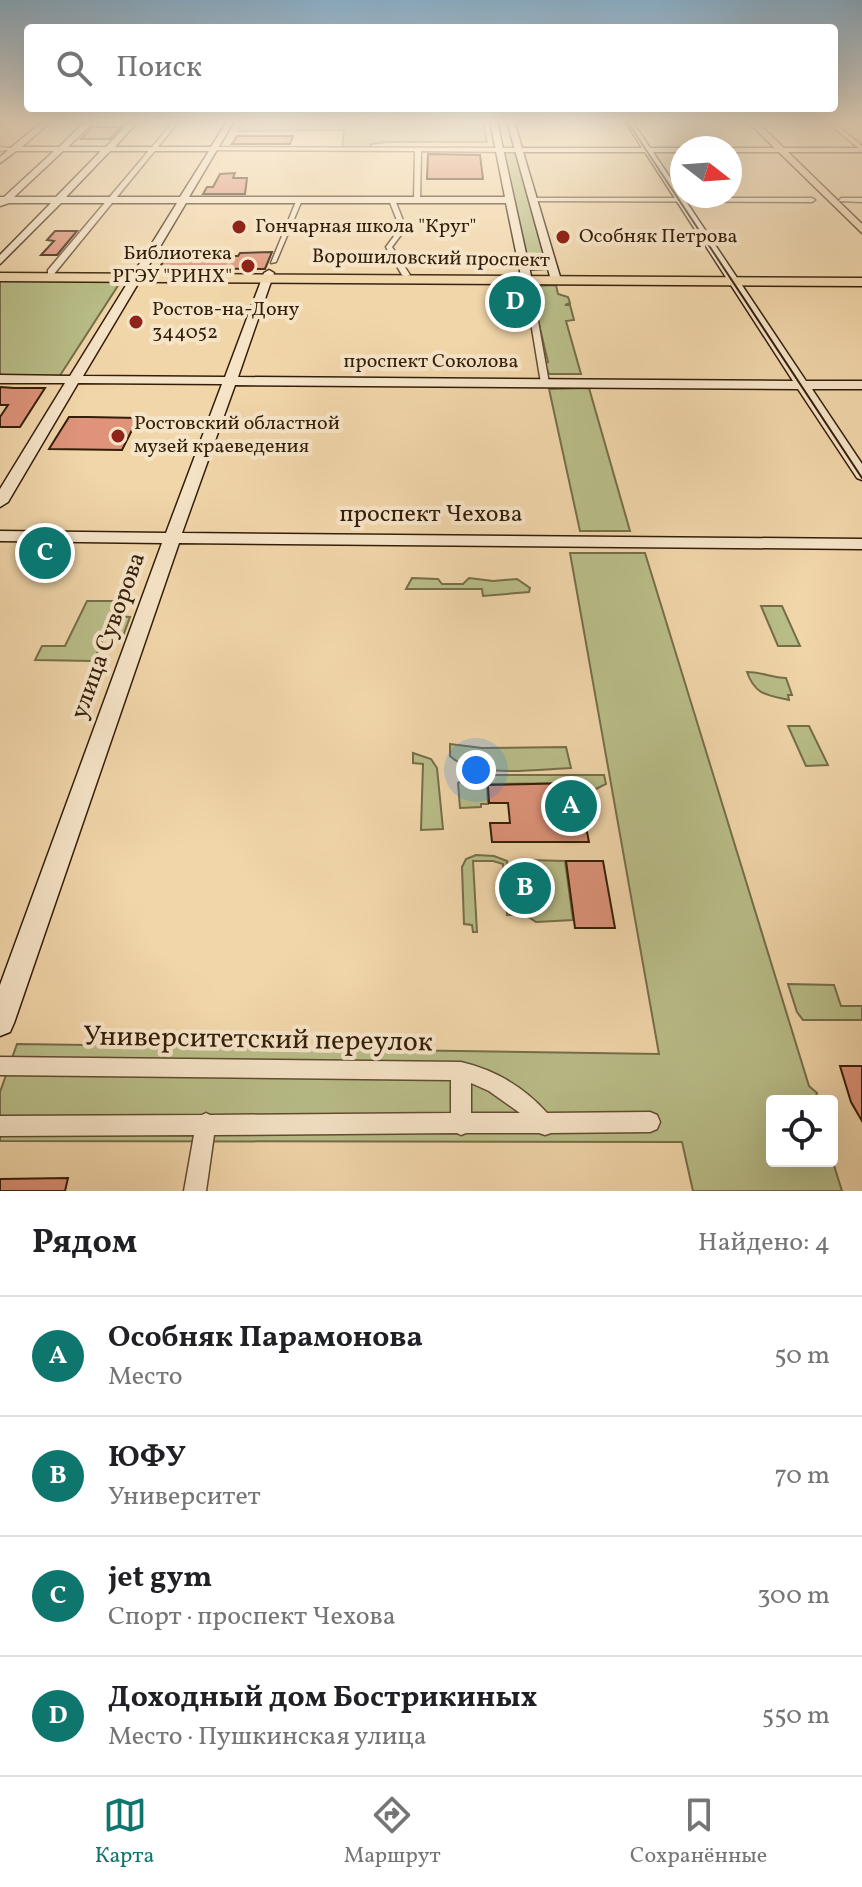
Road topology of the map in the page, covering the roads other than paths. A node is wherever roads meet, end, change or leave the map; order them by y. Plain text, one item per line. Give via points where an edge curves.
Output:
1 (31, 177) edge
2 (82, 177) edge
3 (132, 177) edge
4 (195, 177) edge
5 (417, 177) edge
6 (505, 177) edge
7 (527, 177) edge
8 (812, 177) edge
9 (60, 200) junction
10 (114, 200) junction
11 (181, 200) junction
12 (299, 200) junction
13 (392, 200) junction
14 (417, 200) junction
15 (510, 200) junction
16 (534, 200) junction
17 (670, 200) edge
18 (742, 200) edge
19 (837, 200) junction
20 (862, 200) edge
21 (2, 202) edge
22 (684, 208) edge
23 (862, 221) edge
24 (862, 230) edge
25 (0, 261) edge
26 (270, 270) junction
27 (51, 272) junction
28 (0, 274) edge
29 (525, 274) junction
30 (555, 274) junction
31 (135, 275) junction
32 (406, 275) junction
33 (730, 279) junction
34 (862, 279) edge
35 (0, 379) edge
36 (71, 379) junction
37 (230, 380) junction
38 (545, 383) junction
39 (801, 384) junction
40 (862, 385) edge
41 (862, 475) edge
42 (0, 483) edge
43 (0, 502) edge
44 (0, 536) edge
45 (173, 537) junction
46 (862, 544) edge
47 (0, 1023) edge
48 (0, 1066) edge
49 (461, 1071) junction
50 (650, 1122) dead end
51 (206, 1123) junction
52 (461, 1125) junction
53 (545, 1125) junction
54 (0, 1126) edge
55 (195, 1191) edge

1 - 21 street
2 - 9 street
3 - 10 street
4 - 11 street
5 - 14 street
6 - 15 street
7 - 16 street
8 - 19 main road
9 - 10 street
9 - 21 street
9 - 25 street
10 - 11 street
10 - 27 street
11 - 12 street
11 - 31 street
12 - 13 street
12 - 26 street, улица Суворова
13 - 14 street
13 - 32 street via 404,227 389,247
14 - 15 street
15 - 29 street
16 - 17 street
16 - 30 street
18 - 19 street
19 - 20 street
19 - 23 main road
19 - 24 main road
22 - 33 street
26 - 29 main road, Ворошиловский проспект
26 - 31 main road, Ворошиловский проспект
26 - 32 main road, Ворошиловский проспект
26 - 37 street, улица Суворова
27 - 28 main road, Ворошиловский проспект
27 - 31 main road, Ворошиловский проспект
28 - 31 main road, Ворошиловский проспект
29 - 30 main road, Ворошиловский проспект
29 - 32 main road, Ворошиловский проспект
29 - 38 street
30 - 33 main road, Ворошиловский проспект
31 - 36 street
33 - 34 main road, Ворошиловский проспект
33 - 39 street
35 - 36 street, проспект Соколова
36 - 37 street, проспект Соколова
36 - 42 street
36 - 43 street
37 - 38 street, проспект Соколова
37 - 45 street, улица Суворова
38 - 39 street, проспект Соколова
39 - 40 street, проспект Соколова
39 - 41 street
44 - 45 street, проспект Чехова
45 - 46 street, проспект Чехова
45 - 47 street, улица Суворова
48 - 49 street, Университетский переулок
49 - 52 street, Университетский переулок
49 - 53 street via 477,1074 526,1102
50 - 53 street
51 - 52 street
51 - 54 street
51 - 55 street
52 - 53 street

